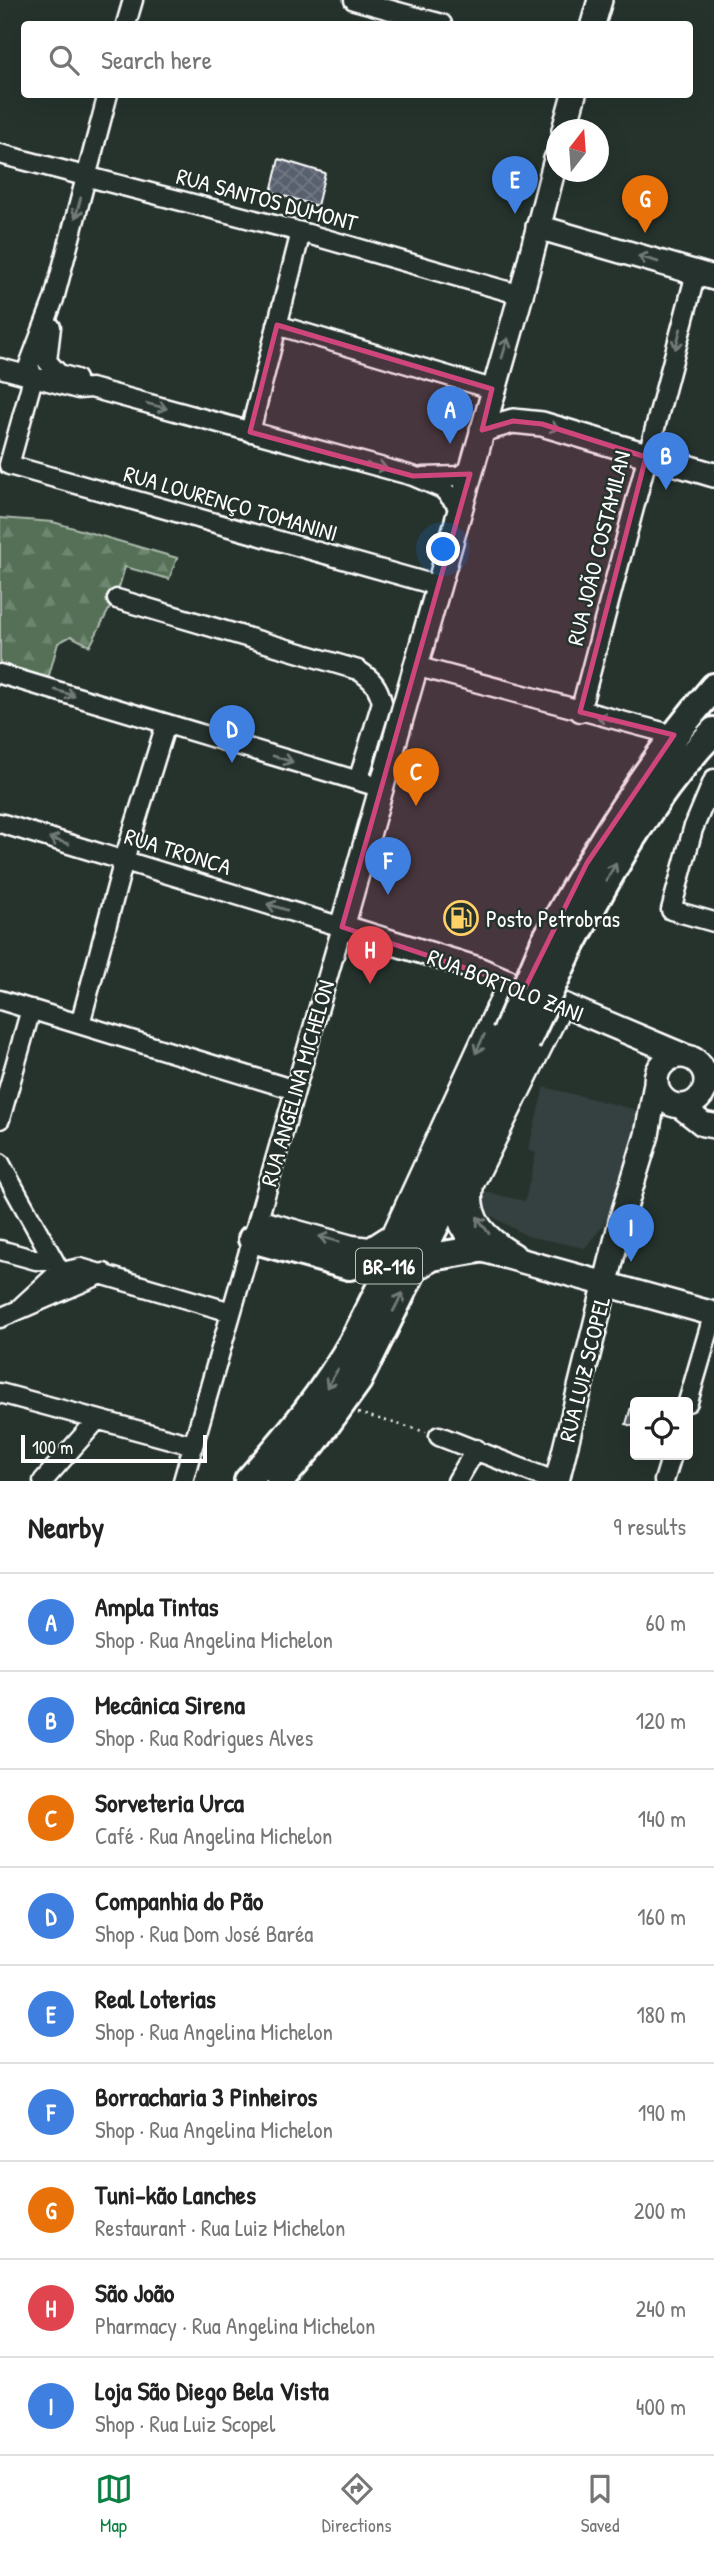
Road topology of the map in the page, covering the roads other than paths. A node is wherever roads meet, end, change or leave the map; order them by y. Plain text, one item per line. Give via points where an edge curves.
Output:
1 (133, 0) edge
2 (354, 0) edge
3 (600, 0) edge
4 (127, 21) edge
5 (431, 21) edge
6 (594, 21) edge
7 (107, 98) edge
8 (573, 98) edge
9 (568, 119) edge
10 (0, 154) edge
11 (86, 178) junction
12 (550, 182) edge
13 (538, 227) junction
14 (302, 232) junction
15 (705, 276) edge
16 (521, 296) junction
17 (54, 299) junction
18 (277, 325) junction
19 (0, 357) edge
20 (0, 368) edge
21 (31, 372) junction
22 (91, 388) junction
23 (492, 388) junction
24 (482, 430) junction
25 (250, 432) junction
26 (646, 457) junction
27 (5, 467) edge
28 (471, 470) junction
29 (714, 475) edge
30 (413, 476) junction
31 (461, 509) junction
32 (439, 586) junction
33 (117, 599) dead end
34 (415, 666) junction
35 (0, 674) edge
36 (714, 687) edge
37 (580, 712) junction
38 (166, 723) junction
39 (674, 735) junction
40 (710, 740) edge
41 (714, 779) edge
42 (358, 781) junction
43 (382, 788) junction
44 (0, 823) edge
45 (124, 860) junction
46 (714, 922) edge
47 (342, 927) junction
48 (556, 947) junction
49 (508, 981) junction
50 (0, 1000) edge
51 (563, 1006) junction
52 (31, 1009) junction
53 (80, 1024) junction
54 (630, 1032) junction
55 (516, 1038) junction
56 (682, 1055) junction
57 (656, 1079) junction
58 (295, 1090) junction
59 (704, 1092) junction
60 (676, 1105) junction
61 (714, 1118) edge
62 (0, 1119) edge
63 (714, 1126) edge
64 (647, 1135) junction
65 (0, 1163) edge
66 (459, 1178) junction
67 (255, 1229) junction
68 (615, 1244) junction
69 (479, 1249) junction
70 (0, 1250) edge
71 (407, 1259) junction
72 (349, 1266) junction
73 (536, 1266) junction
74 (59, 1273) junction
75 (570, 1274) junction
76 (605, 1283) junction
77 (231, 1312) junction
78 (714, 1314) edge
79 (0, 1318) edge
80 (356, 1336) junction
81 (0, 1393) edge
82 (689, 1397) edge
83 (97, 1420) junction
84 (439, 1436) road end
85 (192, 1446) junction
86 (476, 1449) junction
87 (670, 1460) edge
88 (44, 1481) edge
89 (183, 1481) edge
90 (248, 1481) edge
91 (280, 1481) edge
92 (457, 1481) edge
93 (555, 1481) edge
94 (664, 1481) edge

1 - 4 street
2 - 5 street
3 - 6 main road
7 - 11 street
8 - 9 main road
10 - 11 street, RUA SANTOS DUMONT
11 - 14 street, RUA SANTOS DUMONT
11 -> 17 street
12 - 13 main road, RUA ANGELINA MICHELON
15 -> 13 main road
13 - 16 main road, RUA ANGELINA MICHELON
14 - 16 street, RUA SANTOS DUMONT
14 - 18 street
15 -> 26 street, RUA JOÃO COSTAMILAN
23 -> 16 main road, RUA ANGELINA MICHELON
17 - 21 street
17 - 22 street via 47,361 59,374
18 - 23 street
18 - 25 street
19 - 21 street
20 - 21 street
21 - 22 street via 78,389
21 - 27 street
22 -> 25 street
23 - 24 main road, RUA ANGELINA MICHELON
24 -> 26 main road via 513,421 542,424
24 - 28 main road, RUA ANGELINA MICHELON
25 -> 30 street
26 - 29 main road
26 - 37 street, RUA JOÃO COSTAMILAN
27 - 32 street, RUA LOURENÇO TOMANINI
28 - 30 street via 442,478
28 - 31 main road, RUA ANGELINA MICHELON
30 - 31 street via 443,489
31 - 32 main road, RUA ANGELINA MICHELON
32 - 34 main road, RUA ANGELINA MICHELON
33 - 42 street via 358,670 370,678 382,702
34 - 37 street
34 - 43 main road, RUA ANGELINA MICHELON
35 -> 38 street
36 - 39 highway, BR-116
39 -> 37 street
38 -> 42 street
38 - 45 street
39 - 48 highway, BR-116 via 587,863
48 -> 40 highway, BR-116 via 641,822
41 - 46 street via 693,829 671,910
42 - 43 street
43 - 47 main road, RUA ANGELINA MICHELON
45 -> 44 street, RUA TRONCA
47 -> 45 street, RUA TRONCA
45 - 53 street
47 - 49 main road, RUA BORTOLO ZANI
47 - 58 street, RUA ANGELINA MICHELON
48 - 55 highway, BR-116, bridge
49 - 51 main road, RUA BORTOLO ZANI
49 -> 67 street via 392,1233 370,1247
50 - 52 street
51 - 54 main road, RUA BORTOLO ZANI
73 -> 51 street via 481,1227 472,1195
52 - 53 street
52 - 62 street
53 - 58 street
54 - 56 main road, RUA BORTOLO ZANI
54 - 57 main road
55 - 66 highway, BR-116
55 - 71 highway, BR-116
56 - 57 main road via 662,1063
56 - 59 main road via 701,1065 706,1078
57 - 60 main road via 661,1096
57 - 64 main road, RUA LUIZ SCOPEL
58 - 67 street, RUA ANGELINA MICHELON
59 - 60 main road via 694,1103
59 - 61 main road
60 - 63 main road via 703,1124
60 - 64 main road, RUA LUIZ SCOPEL
64 - 68 main road, RUA LUIZ SCOPEL
65 - 74 street
66 - 69 highway via 461,1224
66 - 71 highway, BR-116
67 - 72 highway
67 - 77 street, RUA ANGELINA MICHELON
68 - 75 main road
68 - 76 main road, RUA LUIZ SCOPEL
69 - 71 highway
69 - 73 main road
70 - 74 street via 36,1260
71 - 72 highway
71 - 80 highway, BR-116
91 -> 71 highway, BR-116 via 358,1381
72 - 80 highway via 358,1297
73 - 75 main road
74 - 77 street via 104,1273
74 - 79 street via 21,1307
75 - 76 main road
76 - 78 main road
76 - 93 main road, RUA LUIZ SCOPEL
77 - 85 street, RUA ANGELINA MICHELON
78 - 82 street
80 -> 90 highway, BR-116 via 305,1417
81 - 83 street
83 - 85 street
83 - 88 street
84 - 86 street
85 - 89 street, RUA ANGELINA MICHELON
86 - 92 street
86 - 93 street
87 - 94 street

